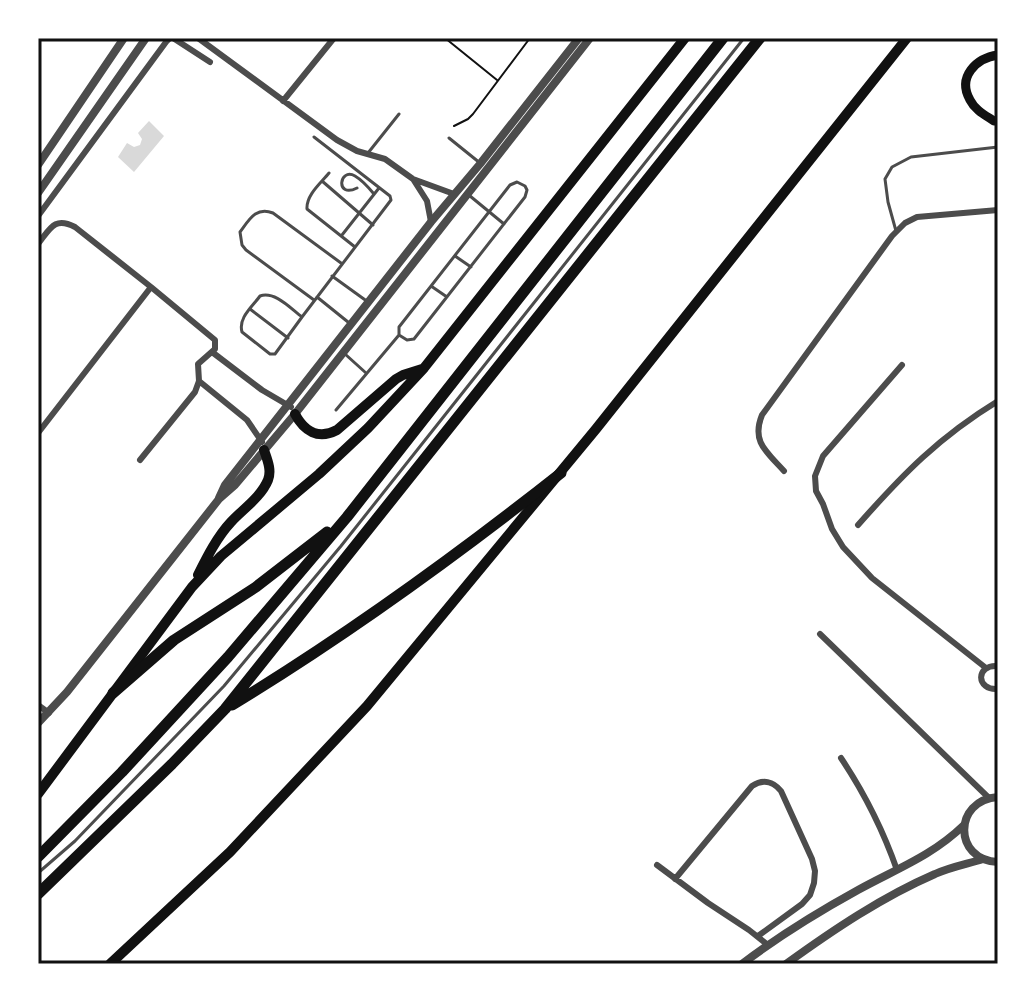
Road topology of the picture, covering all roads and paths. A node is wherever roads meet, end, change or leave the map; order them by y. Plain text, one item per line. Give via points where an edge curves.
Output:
1 (124, 38) edge
2 (146, 38) edge
3 (172, 38) edge
4 (198, 38) edge
5 (334, 38) edge
6 (445, 38) edge
7 (530, 38) edge
8 (579, 38) edge
9 (590, 38) edge
10 (685, 38) edge
11 (723, 38) edge
12 (744, 38) edge
13 (760, 38) edge
14 (907, 38) edge
15 (998, 55) edge
16 (210, 62) dead end
17 (498, 81) junction
18 (283, 101) junction
19 (399, 114) dead end
20 (996, 121) edge
21 (454, 126) dead end
22 (314, 137) dead end
23 (449, 138) dead end
24 (998, 147) edge
25 (368, 153) junction
26 (480, 164) junction
27 (38, 165) edge
28 (329, 173) dead end
29 (413, 179) junction
30 (322, 181) junction
31 (39, 188) edge
32 (357, 188) dead end
33 (379, 188) junction
34 (374, 194) junction
35 (454, 194) junction
36 (467, 194) junction
37 (998, 210) edge
38 (489, 212) junction
39 (359, 213) junction
40 (38, 216) edge
41 (431, 222) junction
42 (504, 224) junction
43 (373, 225) junction
44 (439, 229) junction
45 (896, 231) junction
46 (341, 236) junction
47 (38, 244) edge
48 (355, 247) junction
49 (455, 256) junction
50 (341, 263) junction
51 (471, 267) junction
52 (332, 276) junction
53 (431, 286) junction
54 (151, 287) junction
55 (447, 297) junction
56 (315, 299) junction
57 (368, 303) junction
58 (250, 309) junction
59 (302, 317) junction
60 (351, 325) junction
61 (399, 335) junction
62 (288, 338) junction
63 (212, 352) junction
64 (342, 352) junction
65 (902, 365) dead end
66 (424, 368) junction
67 (367, 373) junction
68 (199, 381) junction
69 (998, 401) edge
70 (292, 409) junction
71 (336, 410) dead end
72 (38, 433) edge
73 (263, 446) junction
74 (140, 460) dead end
75 (784, 471) dead end
76 (561, 473) junction
77 (347, 517) junction
78 (858, 525) dead end
79 (192, 587) junction
80 (820, 634) dead end
81 (998, 666) edge
82 (986, 668) junction
83 (998, 689) edge
84 (113, 693) junction
85 (38, 705) edge
86 (225, 709) junction
87 (49, 713) junction
88 (38, 723) edge
89 (841, 758) dead end
90 (38, 794) edge
91 (994, 797) edge
92 (964, 825) junction
93 (38, 857) edge
94 (983, 859) junction
95 (998, 862) edge
96 (657, 865) dead end
97 (897, 870) junction
98 (38, 873) edge
99 (675, 879) junction
100 (38, 894) edge
101 (758, 936) junction
102 (768, 945) junction
103 (110, 964) edge
104 (742, 964) edge
105 (786, 964) edge

1 - 27 street
2 - 31 street
3 - 16 street
3 - 40 street
4 - 18 street
5 - 18 street
6 - 17 path
7 - 17 path
8 - 26 street
9 - 36 street
10 - 66 highway
11 - 77 highway
12 - 98 lane via 224,686
13 - 86 highway
14 - 76 highway
15 - 20 main road via 977,62 966,83 971,102
17 - 21 path via 468,119
18 - 25 street via 337,140
19 - 25 lane
22 - 33 lane
23 - 26 lane
24 - 45 lane via 911,157 892,167 885,179
25 - 29 street
26 - 35 street
28 - 30 lane
29 - 35 street
29 - 41 street via 427,201
30 - 39 lane
30 - 46 lane via 307,209
32 - 34 lane via 346,191 344,176 354,175
33 - 34 lane
33 - 43 lane via 391,200
34 - 39 lane
35 - 41 street
36 - 38 lane
36 - 44 street
37 - 45 street via 923,216
38 - 42 lane
38 - 42 lane via 513,183 525,186 525,197
38 - 49 lane
39 - 43 lane
39 - 46 lane
41 - 44 street
41 - 57 street
42 - 51 lane
43 - 48 lane
44 - 64 street
45 - 75 street via 762,415 759,439
46 - 48 lane
47 - 54 street via 56,223 68,223
48 - 50 lane
49 - 51 lane
49 - 53 lane
50 - 52 lane
50 - 56 lane via 266,210 253,215 240,232 246,250
51 - 55 lane
52 - 56 lane
52 - 57 lane
53 - 55 lane
53 - 61 lane via 399,327
54 - 63 street via 214,338
54 - 72 street
55 - 61 lane via 414,339
56 - 59 lane
56 - 60 lane
57 - 60 street
58 - 59 lane via 268,294
58 - 62 lane
58 - 62 lane via 240,328 270,354 278,353
59 - 62 lane
60 - 70 street
61 - 67 lane
63 - 68 street via 198,364
63 - 70 street
64 - 67 lane
64 - 70 street
65 - 82 street via 823,456 814,487 832,529 856,563
66 - 70 highway via 396,379 327,435 311,433
66 - 79 highway via 368,428
67 - 71 lane
68 - 73 street via 247,420
68 - 74 street
69 - 78 street via 918,460
70 - 73 street
73 - 79 highway via 267,482 228,524
73 - 87 street
76 - 86 highway via 429,573
76 - 103 highway via 367,706 230,852
77 - 84 highway via 256,587 174,640
77 - 93 highway via 228,657
79 - 84 highway
80 - 91 street
81 - 82 street
82 - 83 street via 983,685
84 - 90 highway
85 - 87 street
86 - 100 highway
87 - 88 street
89 - 97 street via 868,801
91 - 92 street via 972,808
92 - 94 street via 968,845
92 - 97 street via 932,852
94 - 95 street
94 - 105 street via 907,888
96 - 99 street
97 - 102 street
99 - 101 street
99 - 101 street via 752,786 775,785 812,859 815,877 802,904
101 - 102 street
102 - 104 street

